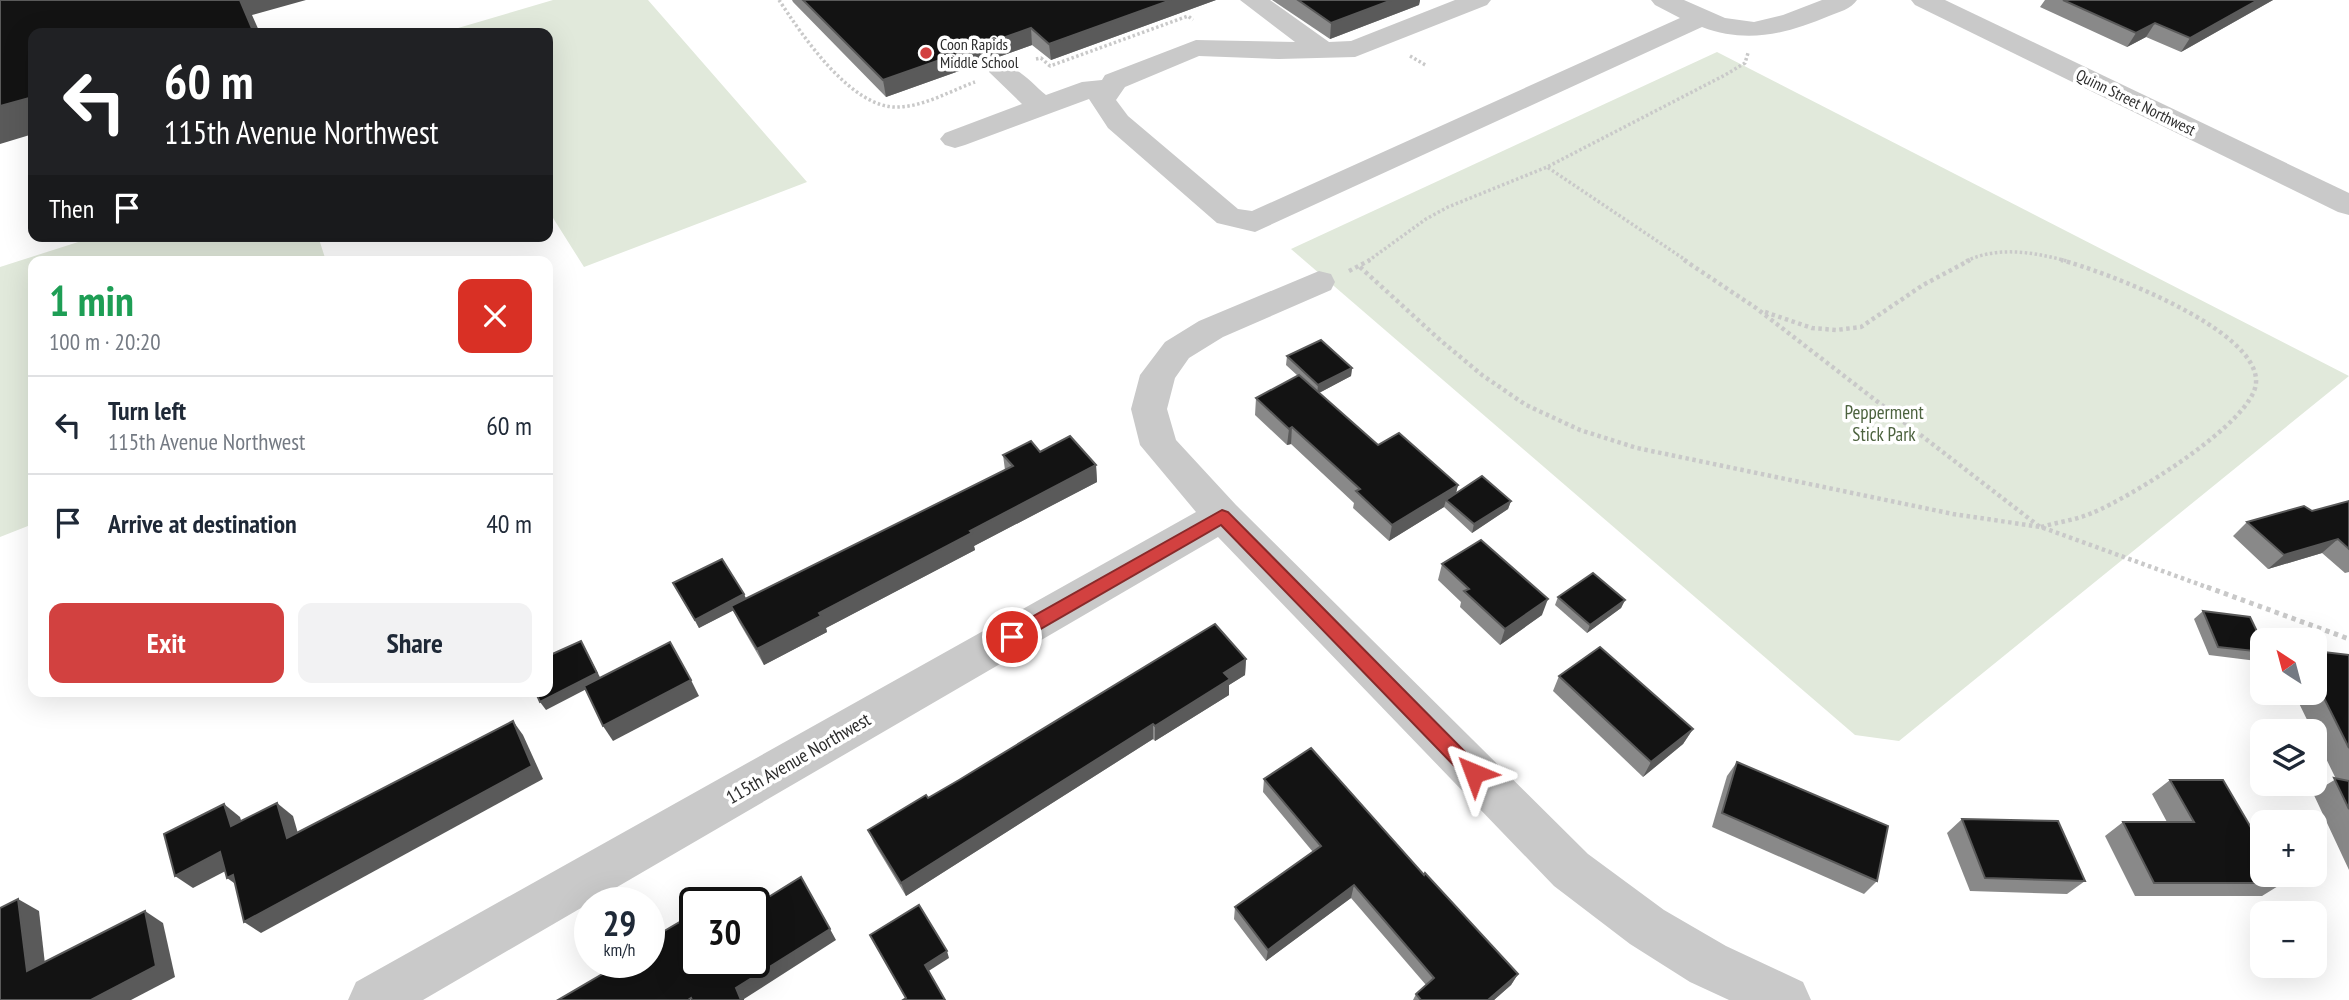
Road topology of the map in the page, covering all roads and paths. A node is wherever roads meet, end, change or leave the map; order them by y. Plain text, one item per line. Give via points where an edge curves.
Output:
1 (1253, 0) edge
2 (1478, 0) edge
3 (1664, 0) edge
4 (1844, 0) edge
5 (1924, 0) edge
6 (1699, 19) junction
7 (1740, 31) junction
8 (1325, 51) junction
9 (1003, 72) dead end
10 (1110, 89) junction
11 (1041, 106) junction
12 (955, 139) dead end
13 (1547, 167) junction
14 (2349, 205) edge
15 (1360, 267) junction
16 (1319, 282) joint
17 (1756, 308) junction
18 (1222, 516) junction
19 (2040, 527) junction
20 (2349, 639) edge
21 (374, 1000) edge
22 (1785, 1000) edge

1 - 8 street
2 - 8 street via 1355,49
3 - 6 street
4 - 7 street via 1768,30
5 - 14 street, Quinn Street Northwest
6 - 7 street
6 - 10 street via 1255,222 1228,216 1118,122 1102,100
7 - 13 path via 1748,53 1745,63
8 - 10 street via 1196,48 1115,81
9 - 11 street
10 - 11 street via 1092,88
11 - 12 street
13 - 15 path via 1448,206
13 - 17 path
15 - 16 path
15 - 19 path via 1475,369 1528,406 1600,437 1953,514
16 - 18 street via 1211,329 1177,350 1158,375 1149,409 1159,445
17 - 19 path
17 - 19 path via 1799,326 1861,327 1970,259 2013,252 2066,260 2116,278 2216,330 2242,351 2254,370 2256,387 2248,405 2229,423 2123,499 2091,514
18 - 21 street, 115th Avenue Northwest
18 - 22 street via 1571,870 1638,922 1708,964
19 - 20 path

